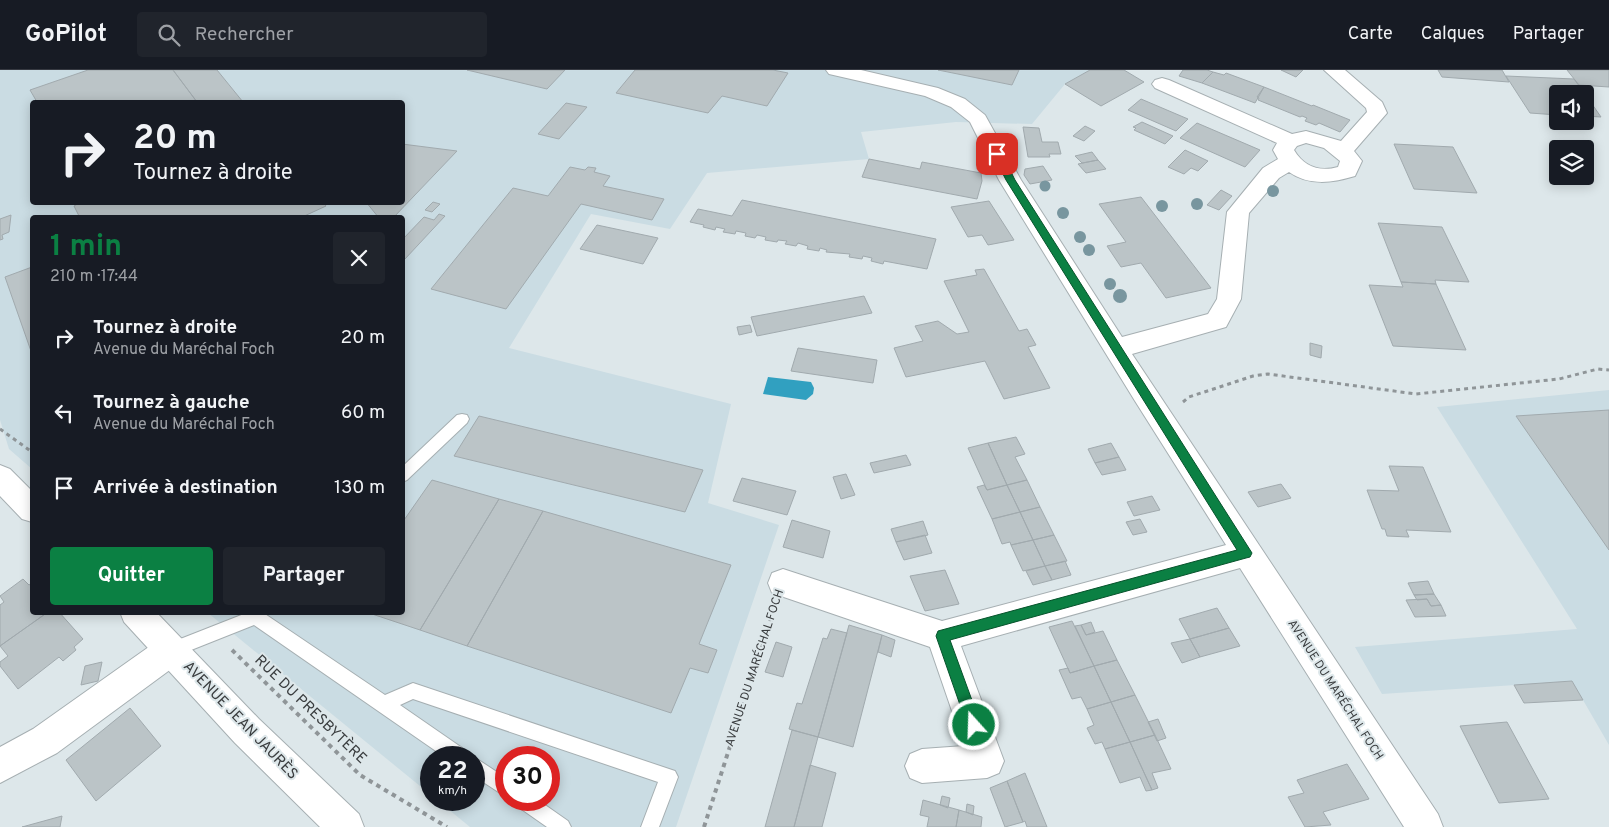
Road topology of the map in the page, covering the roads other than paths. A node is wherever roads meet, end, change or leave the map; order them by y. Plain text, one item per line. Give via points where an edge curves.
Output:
1 (836, 70) edge
2 (1334, 70) edge
3 (1162, 84) dead end
4 (1342, 149) junction
5 (1289, 151) junction
6 (1116, 348) junction
7 (462, 419) dead end
8 (405, 473) edge
9 (0, 477) edge
10 (30, 508) edge
11 (1246, 553) junction
12 (783, 583) road end
13 (138, 615) edge
14 (258, 615) edge
15 (942, 636) junction
16 (171, 650) junction
17 (384, 704) junction
18 (445, 746) edge
19 (0, 766) edge
20 (922, 766) dead end
21 (539, 811) edge
22 (346, 827) edge
23 (562, 827) edge
24 (650, 827) edge
25 (1424, 827) edge

1 - 6 street, AVENUE DU MARÉCHAL FOCH via 931,92 958,103 978,118 1010,180
2 - 4 street via 1375,106 1377,113
3 - 5 street
4 - 5 street via 1325,140 1306,137
4 - 5 street via 1350,161 1347,171 1333,177 1301,170
5 - 6 street via 1238,212 1230,299 1217,321
6 - 11 street, AVENUE DU MARÉCHAL FOCH
7 - 8 lane
9 - 10 street
11 - 15 street
11 - 25 street, AVENUE DU MARÉCHAL FOCH
12 - 15 street, AVENUE DU MARÉCHAL FOCH
13 - 16 street, AVENUE JEAN JAURÈS
14 - 16 lane
14 - 17 lane
15 - 20 street via 987,761
16 - 19 street via 45,741
16 - 22 street, AVENUE JEAN JAURÈS via 247,731
17 - 18 lane
17 - 24 lane via 413,691 669,777
21 - 23 lane

